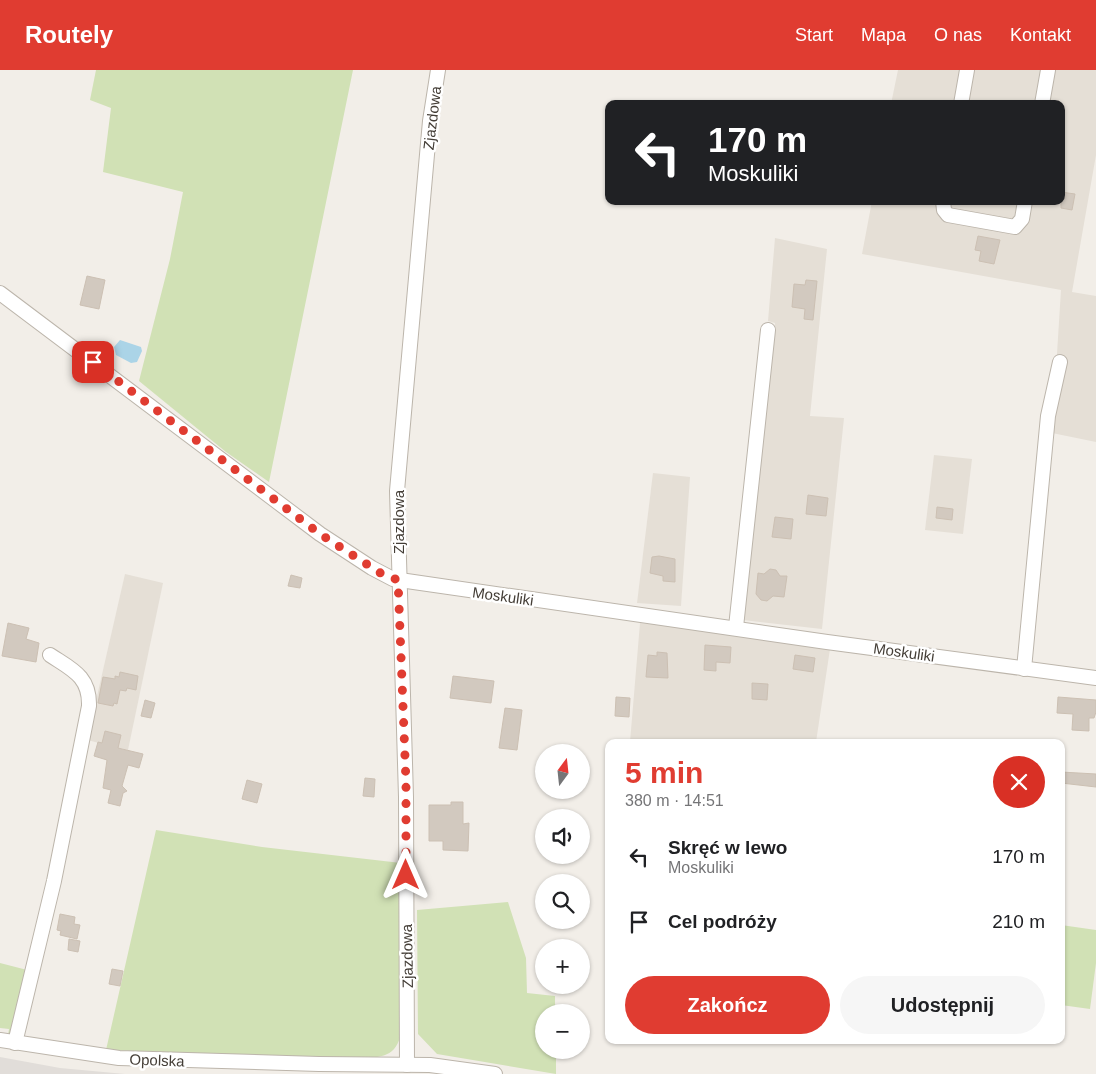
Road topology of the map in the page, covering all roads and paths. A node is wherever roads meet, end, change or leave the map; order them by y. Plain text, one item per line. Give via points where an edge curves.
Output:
1 (438, 70) edge
2 (967, 70) edge
3 (1048, 70) edge
4 (962, 100) edge
5 (1043, 100) edge
6 (943, 205) edge
7 (1024, 205) edge
8 (0, 293) edge
9 (768, 330) dead end
10 (1060, 362) dead end
11 (398, 580) junction
12 (736, 628) junction
13 (50, 655) dead end
14 (1024, 669) junction
15 (1096, 678) edge
16 (0, 1040) edge
17 (15, 1043) junction
18 (407, 1065) junction
19 (495, 1074) edge

1 - 11 street, Zjazdowa via 430,122 398,472
2 - 4 street
3 - 5 street
6 - 7 street via 948,215 1015,227 1022,219
8 - 11 street, Moskuliki via 320,534 377,571
9 - 12 street
10 - 14 street via 1048,416
11 - 12 street, Moskuliki
11 - 18 street, Zjazdowa via 407,806
12 - 14 street, Moskuliki
13 - 17 street via 80,675 89,696 89,706 54,881
14 - 15 street, Moskuliki
16 - 17 street, Opolska
17 - 18 street, Opolska via 136,1059
18 - 19 street, Opolska via 447,1066

